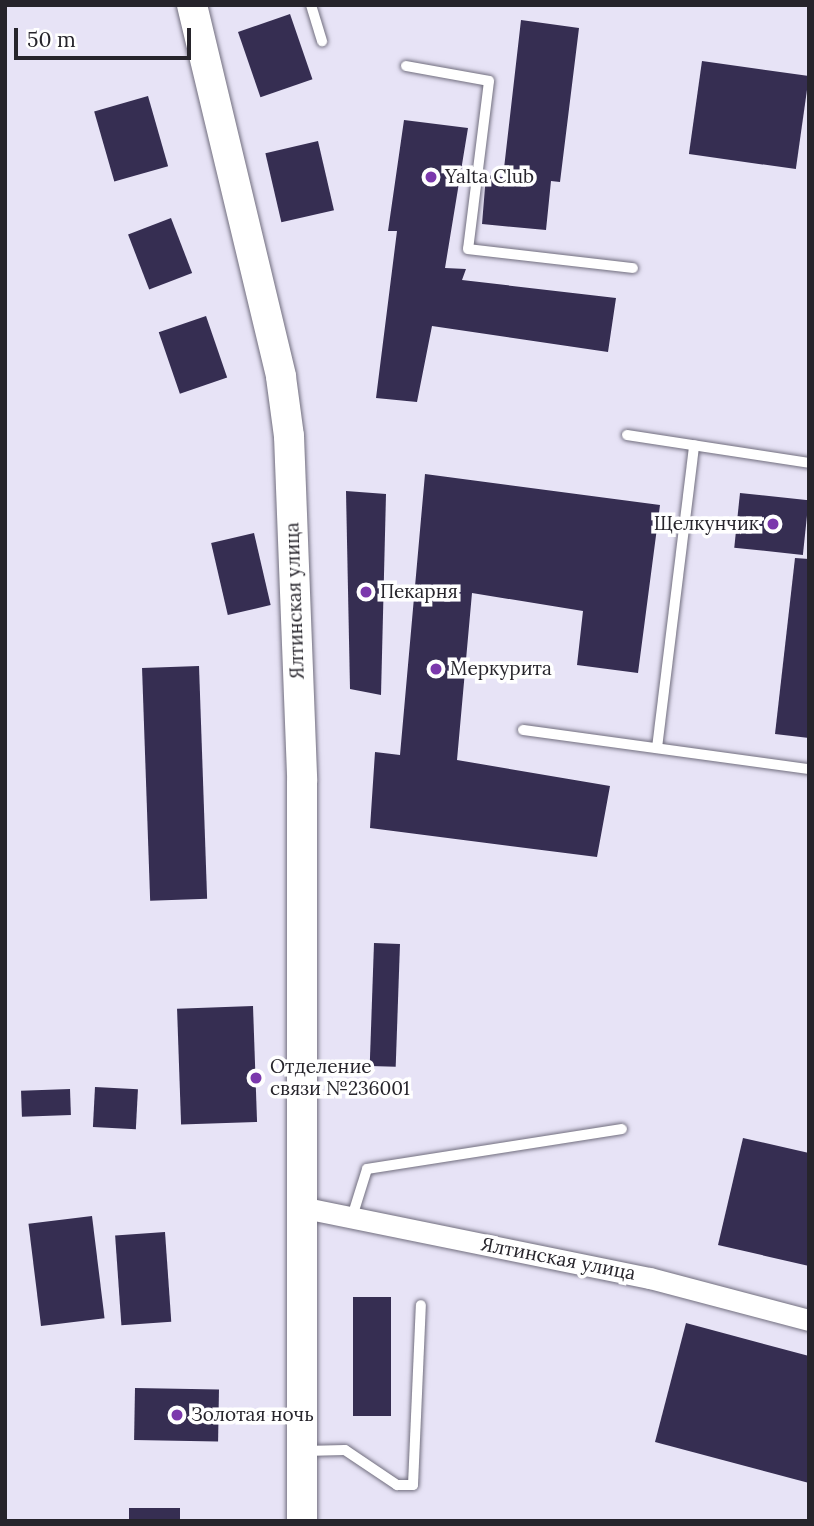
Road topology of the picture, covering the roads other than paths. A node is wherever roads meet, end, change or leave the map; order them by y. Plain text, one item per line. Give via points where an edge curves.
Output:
1 (192, 5) edge
2 (311, 5) edge
3 (322, 41) dead end
4 (406, 66) dead end
5 (633, 268) dead end
6 (627, 435) dead end
7 (694, 445) junction
8 (809, 463) edge
9 (523, 730) dead end
10 (657, 748) junction
11 (809, 769) edge
12 (622, 1129) dead end
13 (305, 1208) junction
14 (352, 1217) junction
15 (421, 1305) dead end
16 (809, 1320) edge
17 (304, 1451) junction
18 (302, 1521) edge

1 - 13 street, Ялтинская улица via 281,377 289,436 302,781
2 - 3 lane
4 - 5 lane via 489,81 468,249
6 - 7 lane
7 - 8 lane
7 - 10 lane
9 - 10 lane
10 - 11 lane
12 - 14 lane via 367,1170
13 - 14 street, Ялтинская улица
13 - 17 street, Ялтинская улица
14 - 16 street, Ялтинская улица via 650,1278
15 - 17 lane via 413,1485 397,1485 345,1450
17 - 18 street, Ялтинская улица

